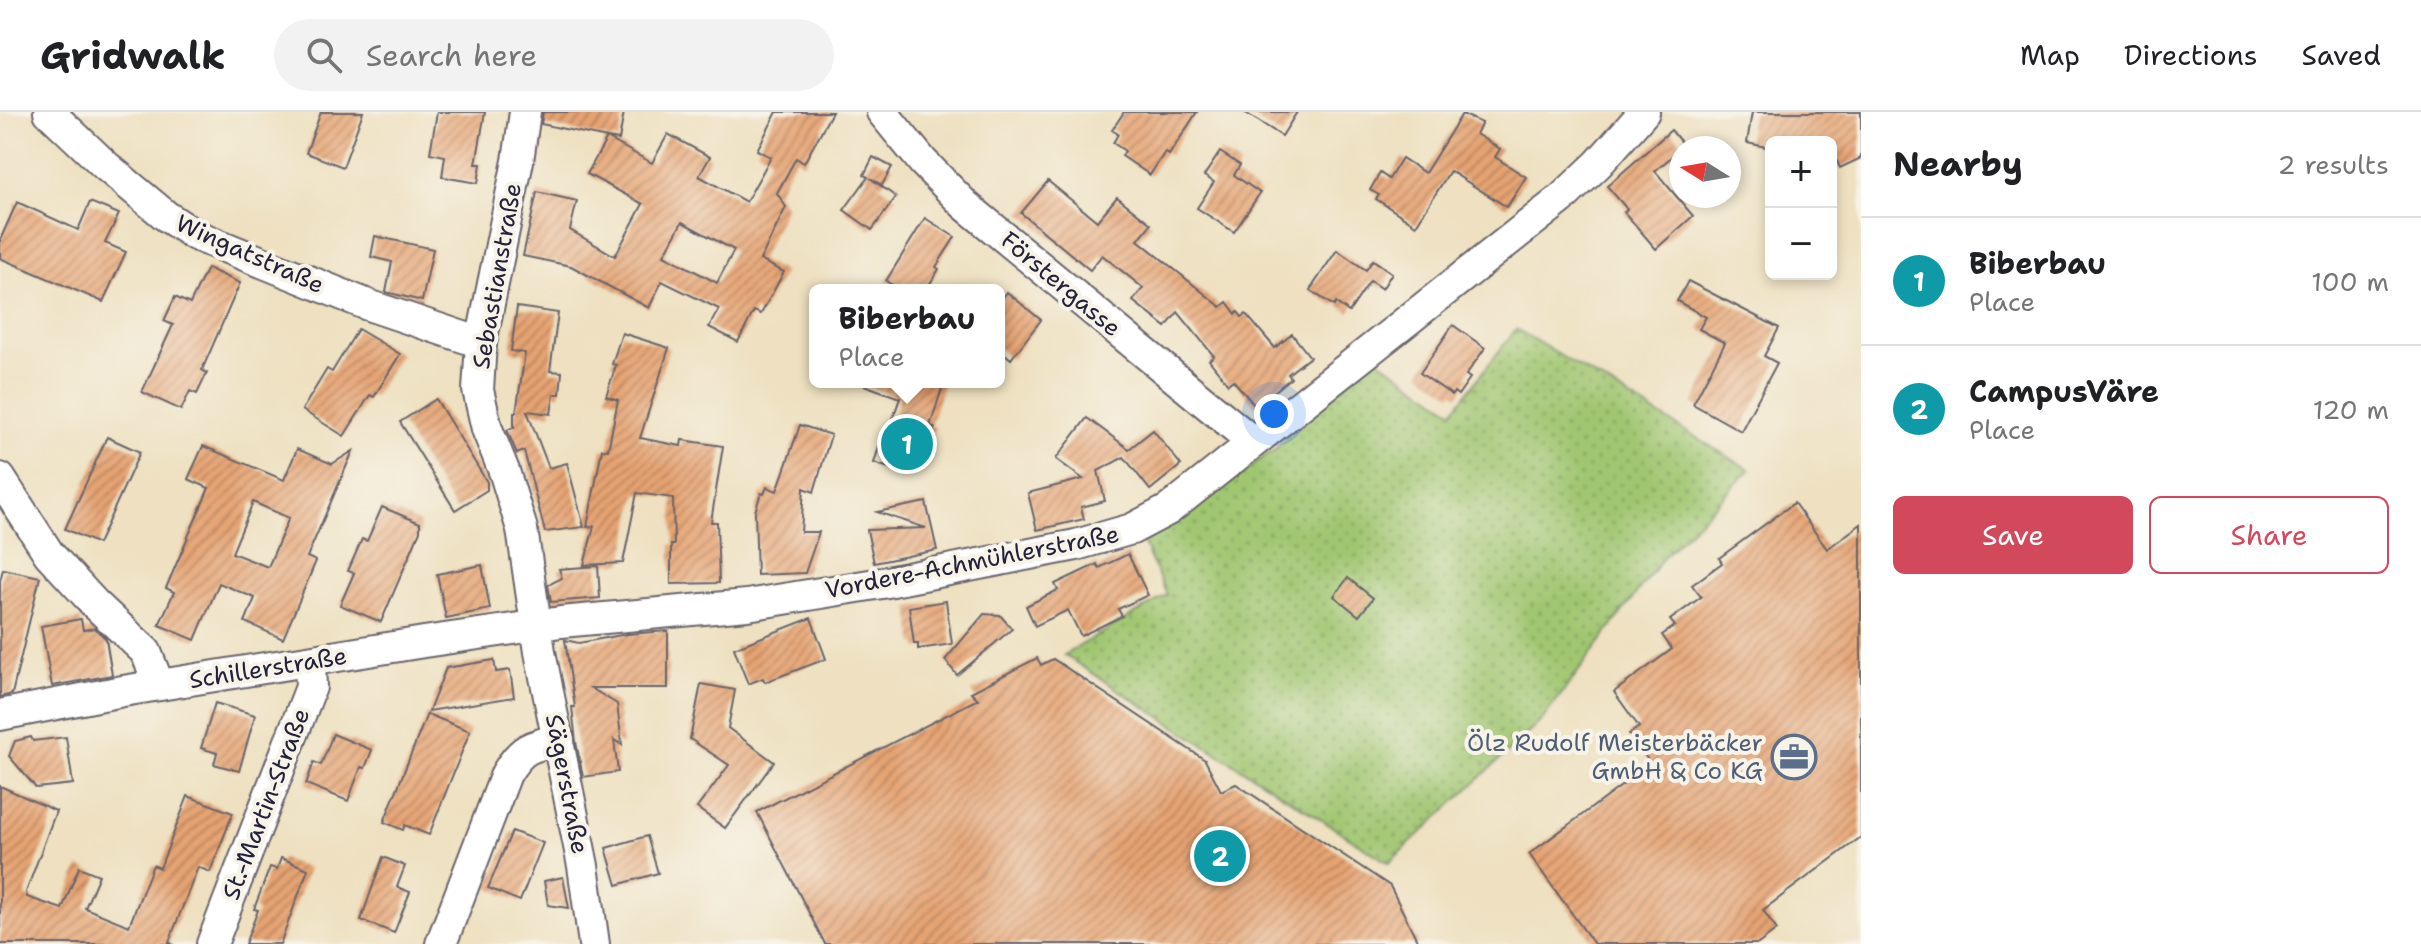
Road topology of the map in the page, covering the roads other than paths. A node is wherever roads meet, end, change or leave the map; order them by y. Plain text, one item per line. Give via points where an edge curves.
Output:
1 (49, 112) edge
2 (525, 112) edge
3 (882, 112) edge
4 (1644, 112) edge
5 (481, 343) junction
6 (1253, 442) junction
7 (0, 478) edge
8 (536, 625) junction
9 (310, 662) junction
10 (159, 685) junction
11 (0, 715) edge
12 (559, 740) junction
13 (212, 944) edge
14 (441, 944) edge
15 (594, 944) edge

1 - 5 street, Wingatstraße via 130,186 195,235 368,305
2 - 5 street, Sebastianstraße
3 - 6 street, Förstergasse via 965,205
4 - 6 street, Vordere-Achmühlerstraße via 1561,199
5 - 8 street, Sebastianstraße via 478,390 522,529
6 - 8 street, Vordere-Achmühlerstraße via 1168,510 1132,529 1088,542 747,605
7 - 10 street via 51,557 146,652
8 - 9 street, Schillerstraße
8 - 12 street, Sägerstraße
9 - 10 street, Schillerstraße
9 - 13 street, St.-Martin-Straße via 311,687
10 - 11 street, Schillerstraße
12 - 14 street via 530,746 510,766
12 - 15 street, Sägerstraße

